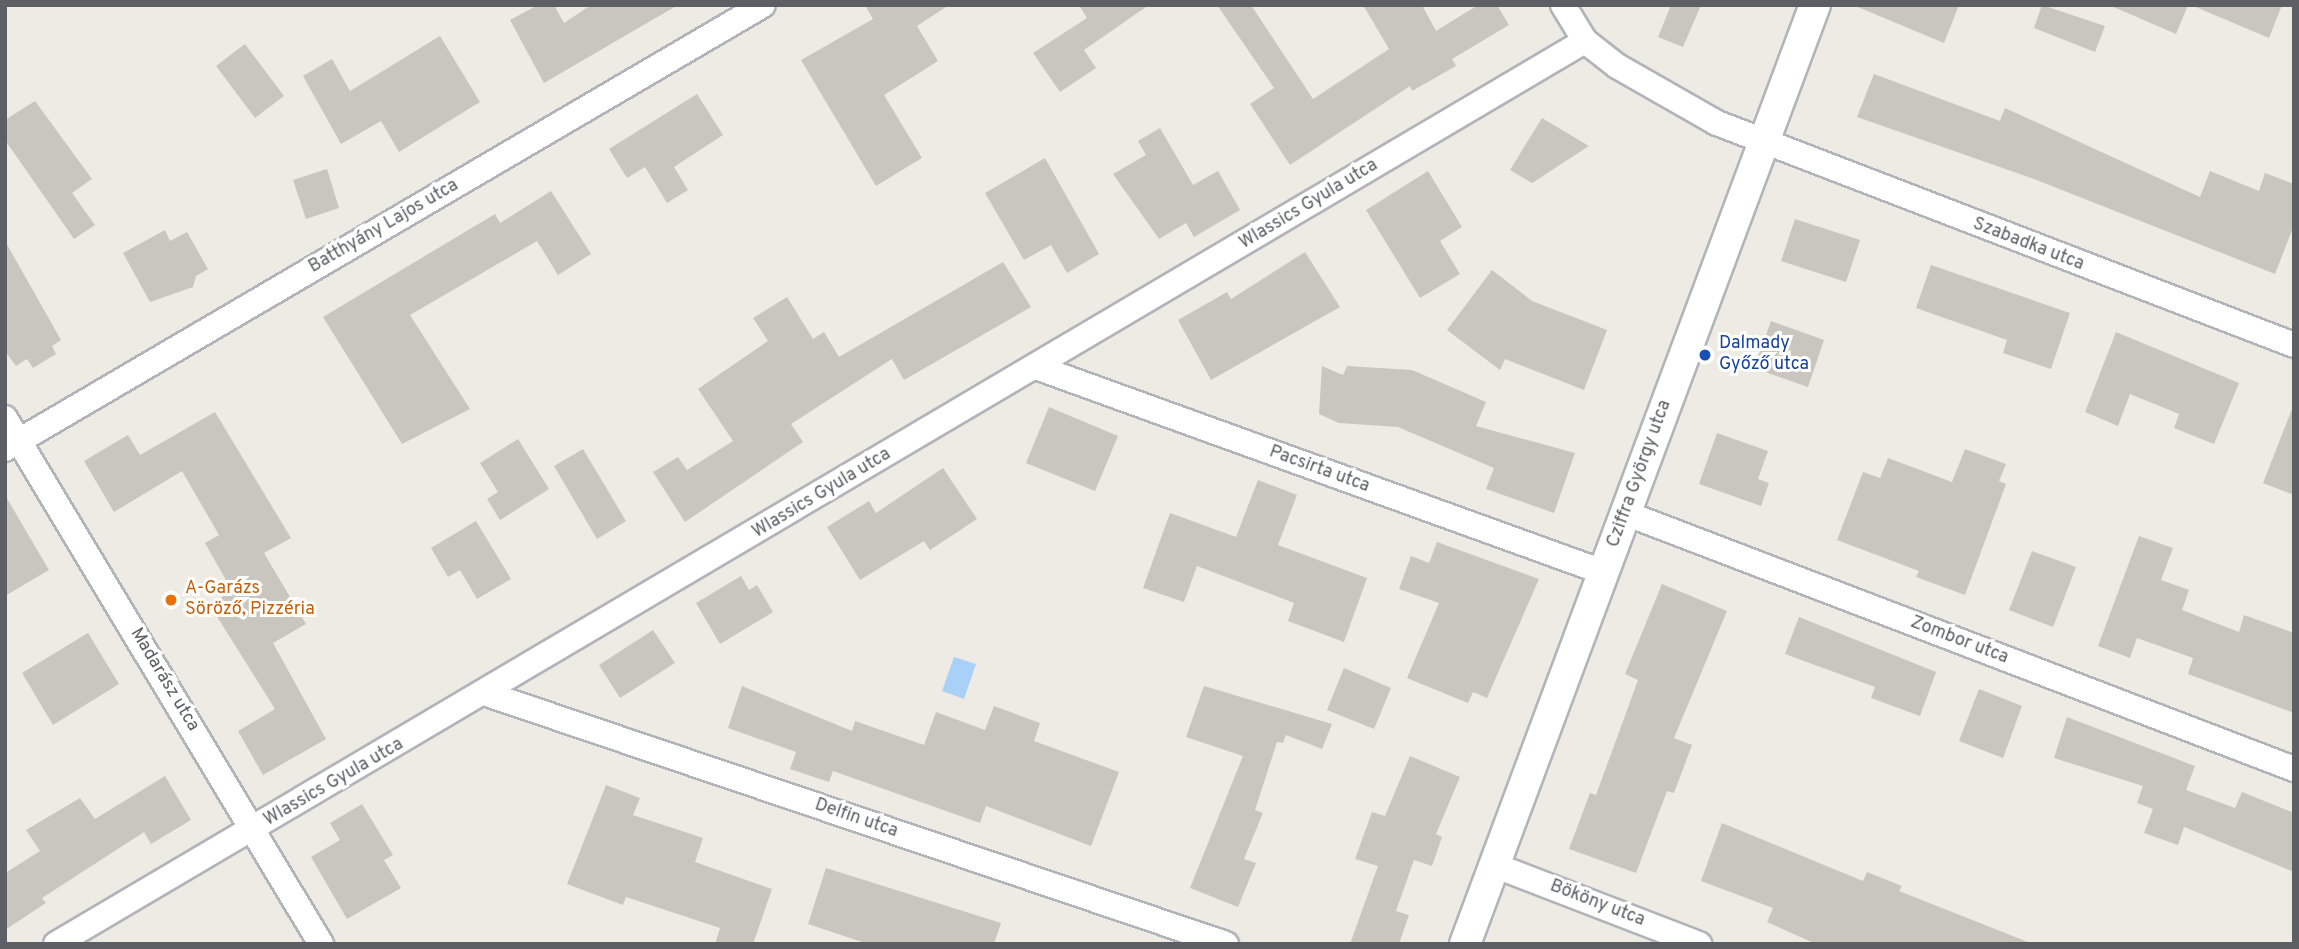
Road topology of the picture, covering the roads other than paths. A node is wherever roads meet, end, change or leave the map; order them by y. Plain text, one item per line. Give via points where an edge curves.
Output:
1 (763, 5) edge
2 (1563, 5) edge
3 (1815, 5) edge
4 (1585, 41) junction
5 (1763, 144) junction
6 (2294, 345) edge
7 (1035, 367) junction
8 (5, 418) edge
9 (12, 445) edge
10 (1625, 513) junction
11 (1603, 572) junction
12 (487, 694) junction
13 (2294, 769) edge
14 (254, 828) junction
15 (1494, 865) junction
16 (56, 944) edge
17 (321, 944) edge
18 (1226, 944) edge
19 (1465, 944) edge
20 (1699, 944) edge

1 - 9 street, Batthyány Lajos utca
2 - 4 street
3 - 5 street, Cziffra György utca
4 - 5 street via 1617,66
4 - 7 street, Wlassics Gyula utca
5 - 6 street, Szabadka utca
5 - 10 street, Cziffra György utca
7 - 11 street, Pacsirta utca
7 - 12 street, Wlassics Gyula utca
8 - 9 street, Madarász utca
9 - 14 street, Madarász utca
10 - 11 street, Cziffra György utca
10 - 13 street, Zombor utca
11 - 15 street, Cziffra György utca
12 - 14 street, Wlassics Gyula utca
12 - 18 street, Delfin utca
14 - 16 street, Wlassics Gyula utca
14 - 17 street, Madarász utca
15 - 19 street, Cziffra György utca
15 - 20 street, Bököny utca

